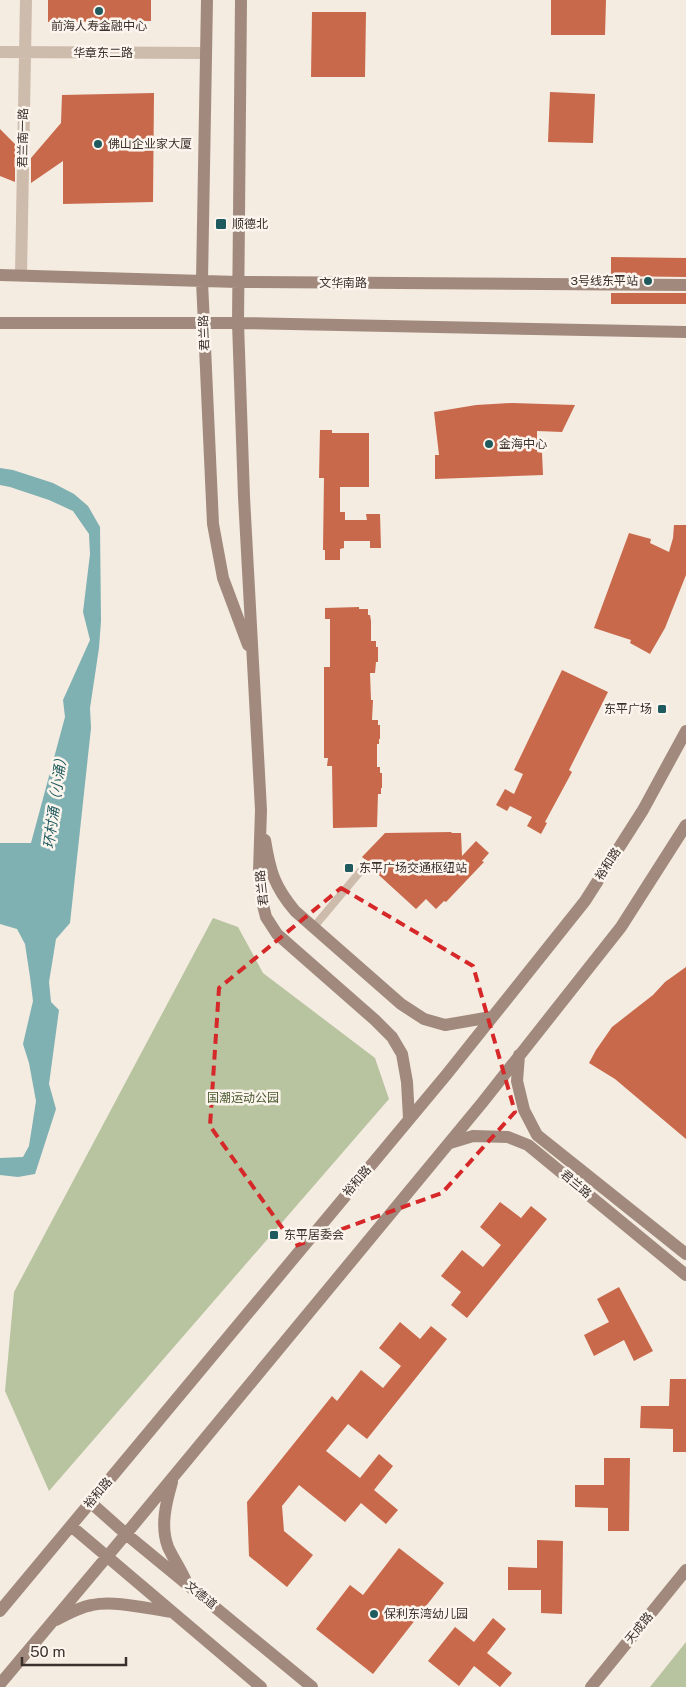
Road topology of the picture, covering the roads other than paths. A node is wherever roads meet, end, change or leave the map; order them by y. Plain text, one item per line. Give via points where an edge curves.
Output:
1 (26, 0) edge
2 (207, 0) edge
3 (241, 0) edge
4 (0, 52) edge
5 (25, 52) junction
6 (206, 53) junction
7 (0, 275) edge
8 (21, 275) junction
9 (686, 280) edge
10 (202, 281) junction
11 (238, 282) junction
12 (669, 285) junction
13 (686, 285) edge
14 (0, 323) edge
15 (204, 323) junction
16 (238, 323) junction
17 (686, 334) edge
18 (253, 659) junction
19 (686, 731) edge
20 (261, 810) junction
21 (686, 825) edge
22 (364, 866) dead end
23 (313, 928) junction
24 (491, 1017) junction
25 (519, 1056) junction
26 (409, 1118) junction
27 (450, 1143) junction
28 (686, 1254) edge
29 (686, 1275) edge
30 (174, 1476) junction
31 (90, 1502) junction
32 (71, 1526) junction
33 (126, 1534) junction
34 (106, 1556) junction
35 (686, 1570) edge
36 (188, 1585) junction
37 (0, 1611) edge
38 (172, 1612) junction
39 (51, 1622) junction
40 (0, 1684) edge
41 (261, 1687) edge
42 (312, 1687) edge
43 (591, 1687) edge

1 - 5 street, 君兰南一路
2 - 6 main road, 君兰路
3 - 11 main road, 君兰路
4 - 5 street, 华章东二路
5 - 6 street, 华章东二路
5 - 8 street, 君兰南一路
6 - 10 main road, 君兰路
7 - 8 main road, 文华南路
8 - 10 main road, 文华南路
9 - 12 main road
10 - 11 main road, 文华南路
10 - 15 main road, 君兰路
11 - 12 main road, 文华南路
11 - 16 main road, 君兰路
12 - 13 main road, 文华南路
14 - 15 main road
15 - 16 main road
15 - 18 main road, 君兰路 via 213,524 223,578
16 - 17 main road
16 - 18 main road, 君兰路
18 - 20 main road, 君兰路
19 - 24 main road, 裕和路 via 643,810 584,901
20 - 23 main road via 272,874 281,894
20 - 26 main road, 君兰路 via 259,872 266,917 277,934 392,1037 402,1054
21 - 25 main road via 621,927
22 - 23 lane
23 - 24 main road via 401,1004 424,1019 445,1025
24 - 26 main road, 裕和路
25 - 27 main road
25 - 28 main road, 君兰路 via 517,1081 524,1110 537,1135
26 - 31 main road, 裕和路
27 - 29 main road, 君兰路 via 473,1136 508,1137 528,1145
27 - 30 main road
30 - 33 main road
30 - 36 main road via 166,1503 164,1526 168,1546
31 - 32 main road, 裕和路
31 - 33 main road, 文德道
32 - 34 main road
32 - 37 main road, 裕和路
33 - 34 main road
33 - 36 main road, 文德道
34 - 38 main road
34 - 39 main road
35 - 43 main road, 天成路
36 - 42 main road, 文德道
38 - 39 main road via 93,1604
38 - 41 main road
39 - 40 main road

